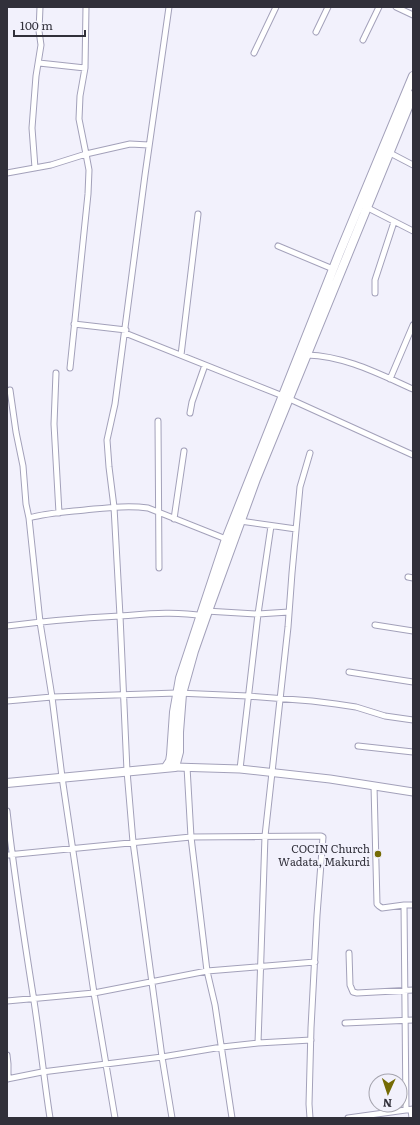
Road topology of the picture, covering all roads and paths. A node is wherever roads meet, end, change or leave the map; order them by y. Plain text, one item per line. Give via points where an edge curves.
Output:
1 (40, 7) edge
2 (86, 7) edge
3 (169, 7) edge
4 (276, 7) edge
5 (328, 7) edge
6 (379, 7) edge
7 (396, 7) edge
8 (413, 15) edge
9 (316, 32) dead end
10 (363, 40) dead end
11 (254, 53) dead end
12 (39, 63) junction
13 (85, 68) junction
14 (413, 76) edge
15 (413, 95) edge
16 (149, 145) junction
17 (390, 153) junction
18 (86, 154) junction
19 (413, 164) edge
20 (35, 168) junction
21 (7, 173) edge
22 (363, 206) junction
23 (198, 214) dead end
24 (394, 222) junction
25 (413, 231) edge
26 (278, 246) dead end
27 (333, 269) junction
28 (374, 293) dead end
29 (74, 324) junction
30 (413, 325) edge
31 (125, 332) junction
32 (181, 355) junction
33 (307, 355) junction
34 (205, 365) junction
35 (70, 368) dead end
36 (56, 373) dead end
37 (390, 379) junction
38 (413, 389) edge
39 (10, 390) dead end
40 (286, 397) junction
41 (190, 413) dead end
42 (158, 421) dead end
43 (184, 451) dead end
44 (310, 453) dead end
45 (413, 455) edge
46 (114, 507) junction
47 (159, 512) junction
48 (59, 513) junction
49 (29, 518) junction
50 (174, 519) junction
51 (240, 521) junction
52 (271, 526) junction
53 (296, 530) junction
54 (226, 539) junction
55 (159, 568) dead end
56 (289, 612) junction
57 (204, 613) junction
58 (258, 614) junction
59 (120, 616) junction
60 (40, 622) junction
61 (375, 625) dead end
62 (7, 626) edge
63 (413, 631) edge
64 (349, 672) dead end
65 (413, 682) edge
66 (179, 693) junction
67 (124, 695) junction
68 (52, 696) junction
69 (248, 696) junction
70 (280, 698) junction
71 (7, 701) edge
72 (413, 720) edge
73 (358, 746) dead end
74 (413, 752) edge
75 (171, 767) junction
76 (187, 767) junction
77 (240, 769) junction
78 (127, 771) junction
79 (273, 773) junction
80 (62, 777) junction
81 (7, 783) edge
82 (374, 786) junction
83 (413, 792) edge
84 (7, 811) edge
85 (265, 836) junction
86 (191, 837) junction
87 (133, 842) junction
88 (72, 848) junction
89 (10, 854) edge
90 (404, 905) junction
91 (413, 905) edge
92 (350, 953) dead end
93 (315, 962) junction
94 (260, 967) junction
95 (207, 971) junction
96 (152, 982) junction
97 (406, 990) junction
98 (413, 990) edge
99 (94, 993) junction
100 (34, 1000) junction
101 (7, 1002) edge
102 (405, 1020) junction
103 (413, 1020) edge
104 (345, 1023) dead end
105 (311, 1040) junction
106 (258, 1043) junction
107 (222, 1047) junction
108 (7, 1055) edge
109 (162, 1056) junction
110 (106, 1064) junction
111 (42, 1072) junction
112 (7, 1079) edge
113 (410, 1110) edge
114 (50, 1118) edge
115 (114, 1118) edge
116 (172, 1118) edge
117 (232, 1118) edge
118 (310, 1118) edge
119 (348, 1118) edge
120 (412, 1118) edge

1 - 12 street
2 - 13 street
3 - 16 street
4 - 11 street
5 - 9 street
6 - 10 street
7 - 8 street
12 - 13 street
12 - 20 street via 32,128
13 - 18 street via 79,119
14 - 22 main road
15 - 17 main road
16 - 18 street via 130,144
16 - 31 street
17 - 19 street
17 - 22 main road
18 - 20 street
18 - 29 street via 89,170 88,194
20 - 21 street
22 - 24 street
22 - 27 main road
22 - 33 main road
23 - 32 street
24 - 25 street
24 - 28 street via 374,280
26 - 27 street
27 - 40 main road
29 - 31 street
29 - 35 street
30 - 37 street
31 - 32 street
31 - 46 street via 107,440
32 - 34 street
33 - 37 street via 346,361
33 - 40 main road
34 - 40 street
34 - 41 street
36 - 48 street via 54,424
37 - 38 street
39 - 49 street
40 - 45 street
40 - 51 main road
40 - 54 main road
42 - 47 street
43 - 50 street
44 - 53 street via 300,487
46 - 47 street via 138,506
46 - 48 street
46 - 59 street
47 - 50 street
47 - 55 street
48 - 49 street
49 - 60 street
50 - 54 street
51 - 52 street
51 - 57 main road
52 - 53 street
52 - 58 street
53 - 56 street
54 - 57 main road
56 - 58 street
56 - 70 street
57 - 58 street
57 - 59 street
57 - 66 main road via 180,678
58 - 69 street
59 - 60 street
59 - 67 street
60 - 62 street
60 - 68 street
61 - 63 street
64 - 65 street
66 - 67 street
66 - 69 street
66 - 75 main road
67 - 68 street
67 - 78 street
68 - 71 street
68 - 80 street
69 - 70 street
69 - 77 street
70 - 72 street via 356,707 385,716
70 - 79 street
73 - 74 street
75 - 76 street
75 - 78 main road
76 - 77 street
76 - 86 street
77 - 79 street
78 - 80 main road
78 - 87 street
79 - 82 street
79 - 85 street
80 - 81 main road
80 - 88 street
82 - 83 street
82 - 90 street via 378,906 382,908
84 - 89 street
85 - 86 street
85 - 93 street via 322,837
85 - 94 street
86 - 87 street
86 - 95 street
87 - 88 street
87 - 96 street
88 - 89 street
88 - 99 street
89 - 100 street
90 - 91 street
90 - 97 street
92 - 97 street via 350,985 353,992
93 - 94 street
93 - 105 street
94 - 95 street
94 - 106 street
95 - 96 street
95 - 107 street
96 - 99 street
96 - 109 street
97 - 98 street
97 - 102 street
99 - 100 street
99 - 110 street
100 - 101 street
100 - 111 street
102 - 103 street
102 - 104 street
102 - 113 street
105 - 106 street
105 - 118 street
106 - 107 street
107 - 109 street
107 - 117 street
108 - 112 street
109 - 110 street
109 - 116 street
110 - 111 street
110 - 115 street
111 - 112 street
111 - 114 street
113 - 119 street
113 - 120 street

